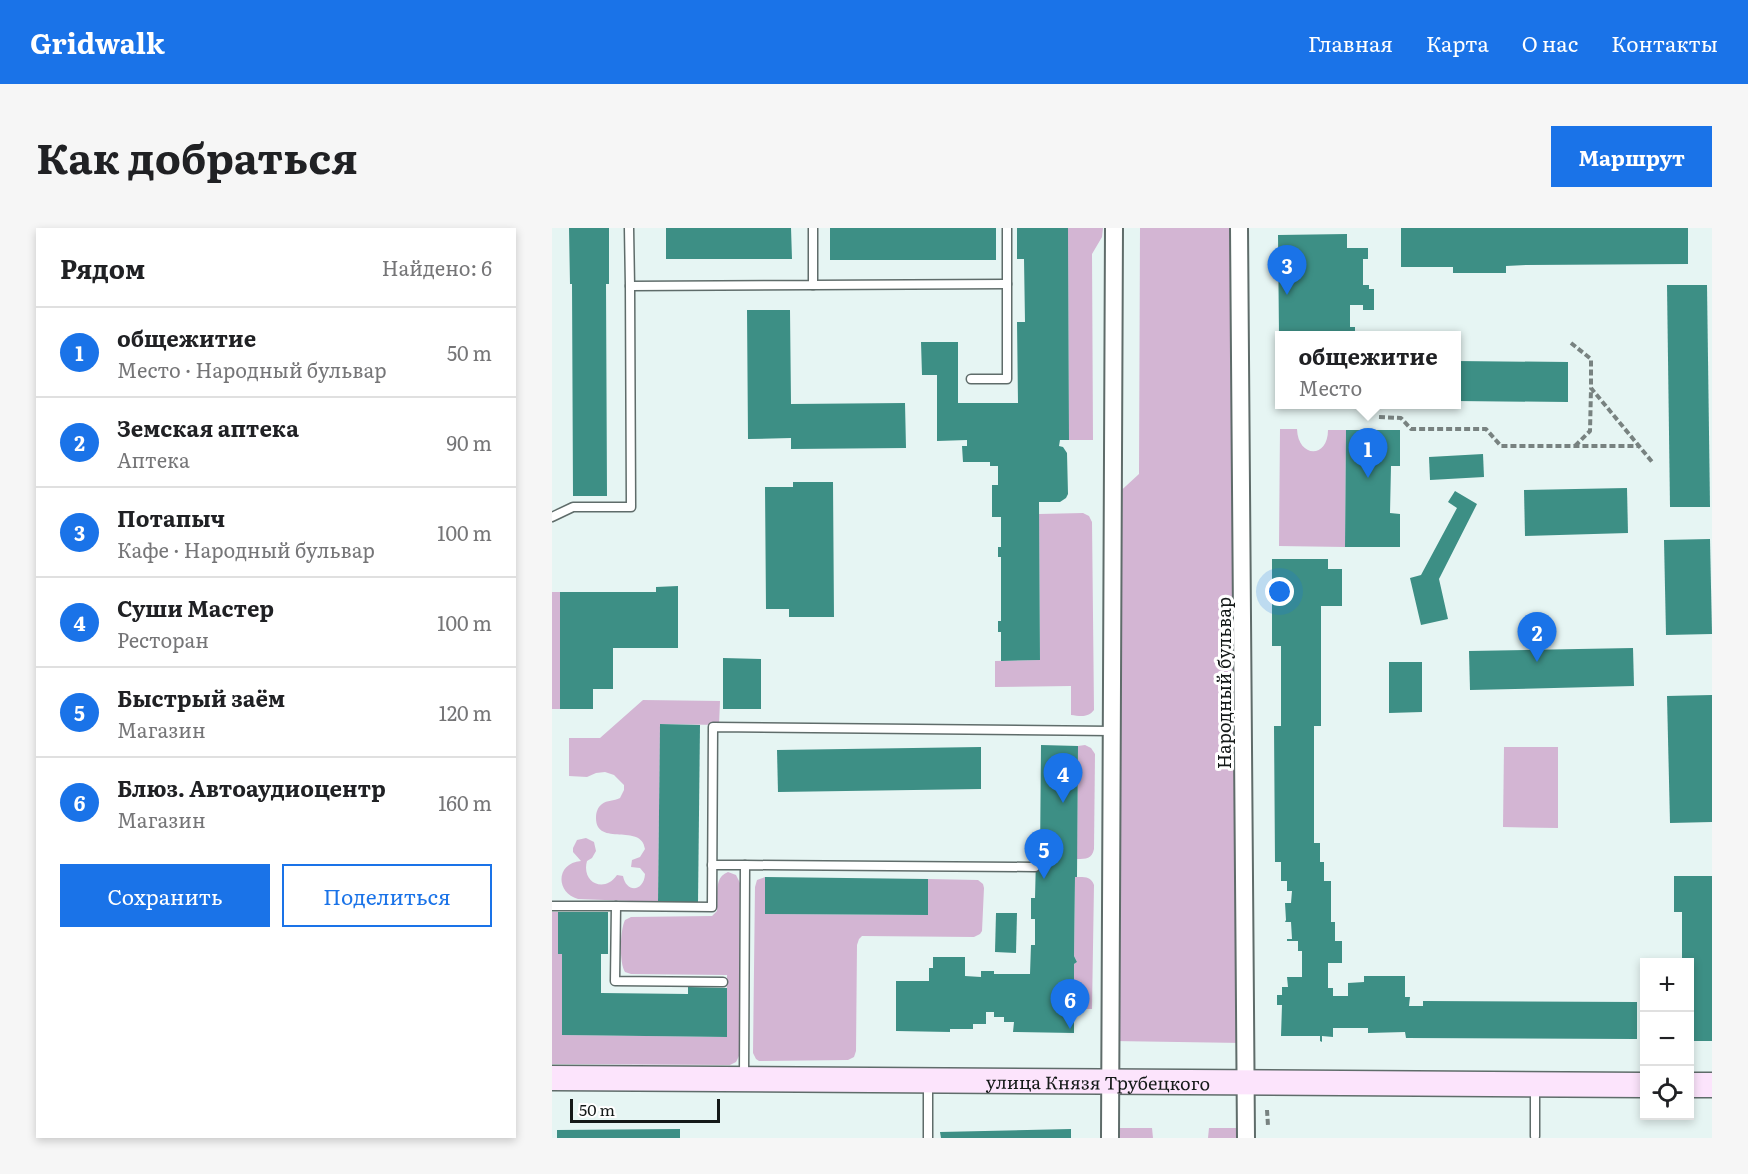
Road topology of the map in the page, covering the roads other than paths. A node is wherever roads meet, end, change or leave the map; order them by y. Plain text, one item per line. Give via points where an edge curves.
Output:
1 (629, 228) edge
2 (813, 228) edge
3 (1006, 228) edge
4 (1114, 228) edge
5 (1239, 228) edge
6 (1007, 284) junction
7 (813, 285) junction
8 (630, 286) junction
9 (971, 379) dead end
10 (552, 517) edge
11 (1112, 730) junction
12 (712, 865) junction
13 (746, 865) junction
14 (1035, 867) dead end
15 (552, 906) edge
16 (616, 906) junction
17 (723, 982) dead end
18 (552, 1078) edge
19 (744, 1079) junction
20 (928, 1080) junction
21 (1110, 1081) junction
22 (1246, 1082) junction
23 (1535, 1084) junction
24 (1640, 1085) edge
25 (1694, 1085) edge
26 (1712, 1085) edge
27 (1535, 1136) dead end
28 (928, 1138) edge
29 (1110, 1138) edge
30 (1246, 1138) edge

1 - 8 lane
2 - 7 lane
3 - 6 lane
4 - 11 street
5 - 22 street, Народный бульвар
6 - 7 lane
6 - 9 lane via 1007,379
7 - 8 lane
8 - 10 lane via 631,507 573,507
11 - 12 lane via 713,727
11 - 21 street
12 - 13 lane
12 - 16 lane via 712,907
13 - 14 lane
13 - 19 lane
15 - 16 lane
16 - 17 lane via 615,981
18 - 19 street, улица Князя Трубецкого
19 - 20 street, улица Князя Трубецкого
20 - 21 street, улица Князя Трубецкого
20 - 28 lane
21 - 22 street, улица Князя Трубецкого
21 - 29 street
22 - 23 street, улица Князя Трубецкого
22 - 30 street, Народный бульвар
23 - 24 street, улица Князя Трубецкого
23 - 27 lane
25 - 26 street

